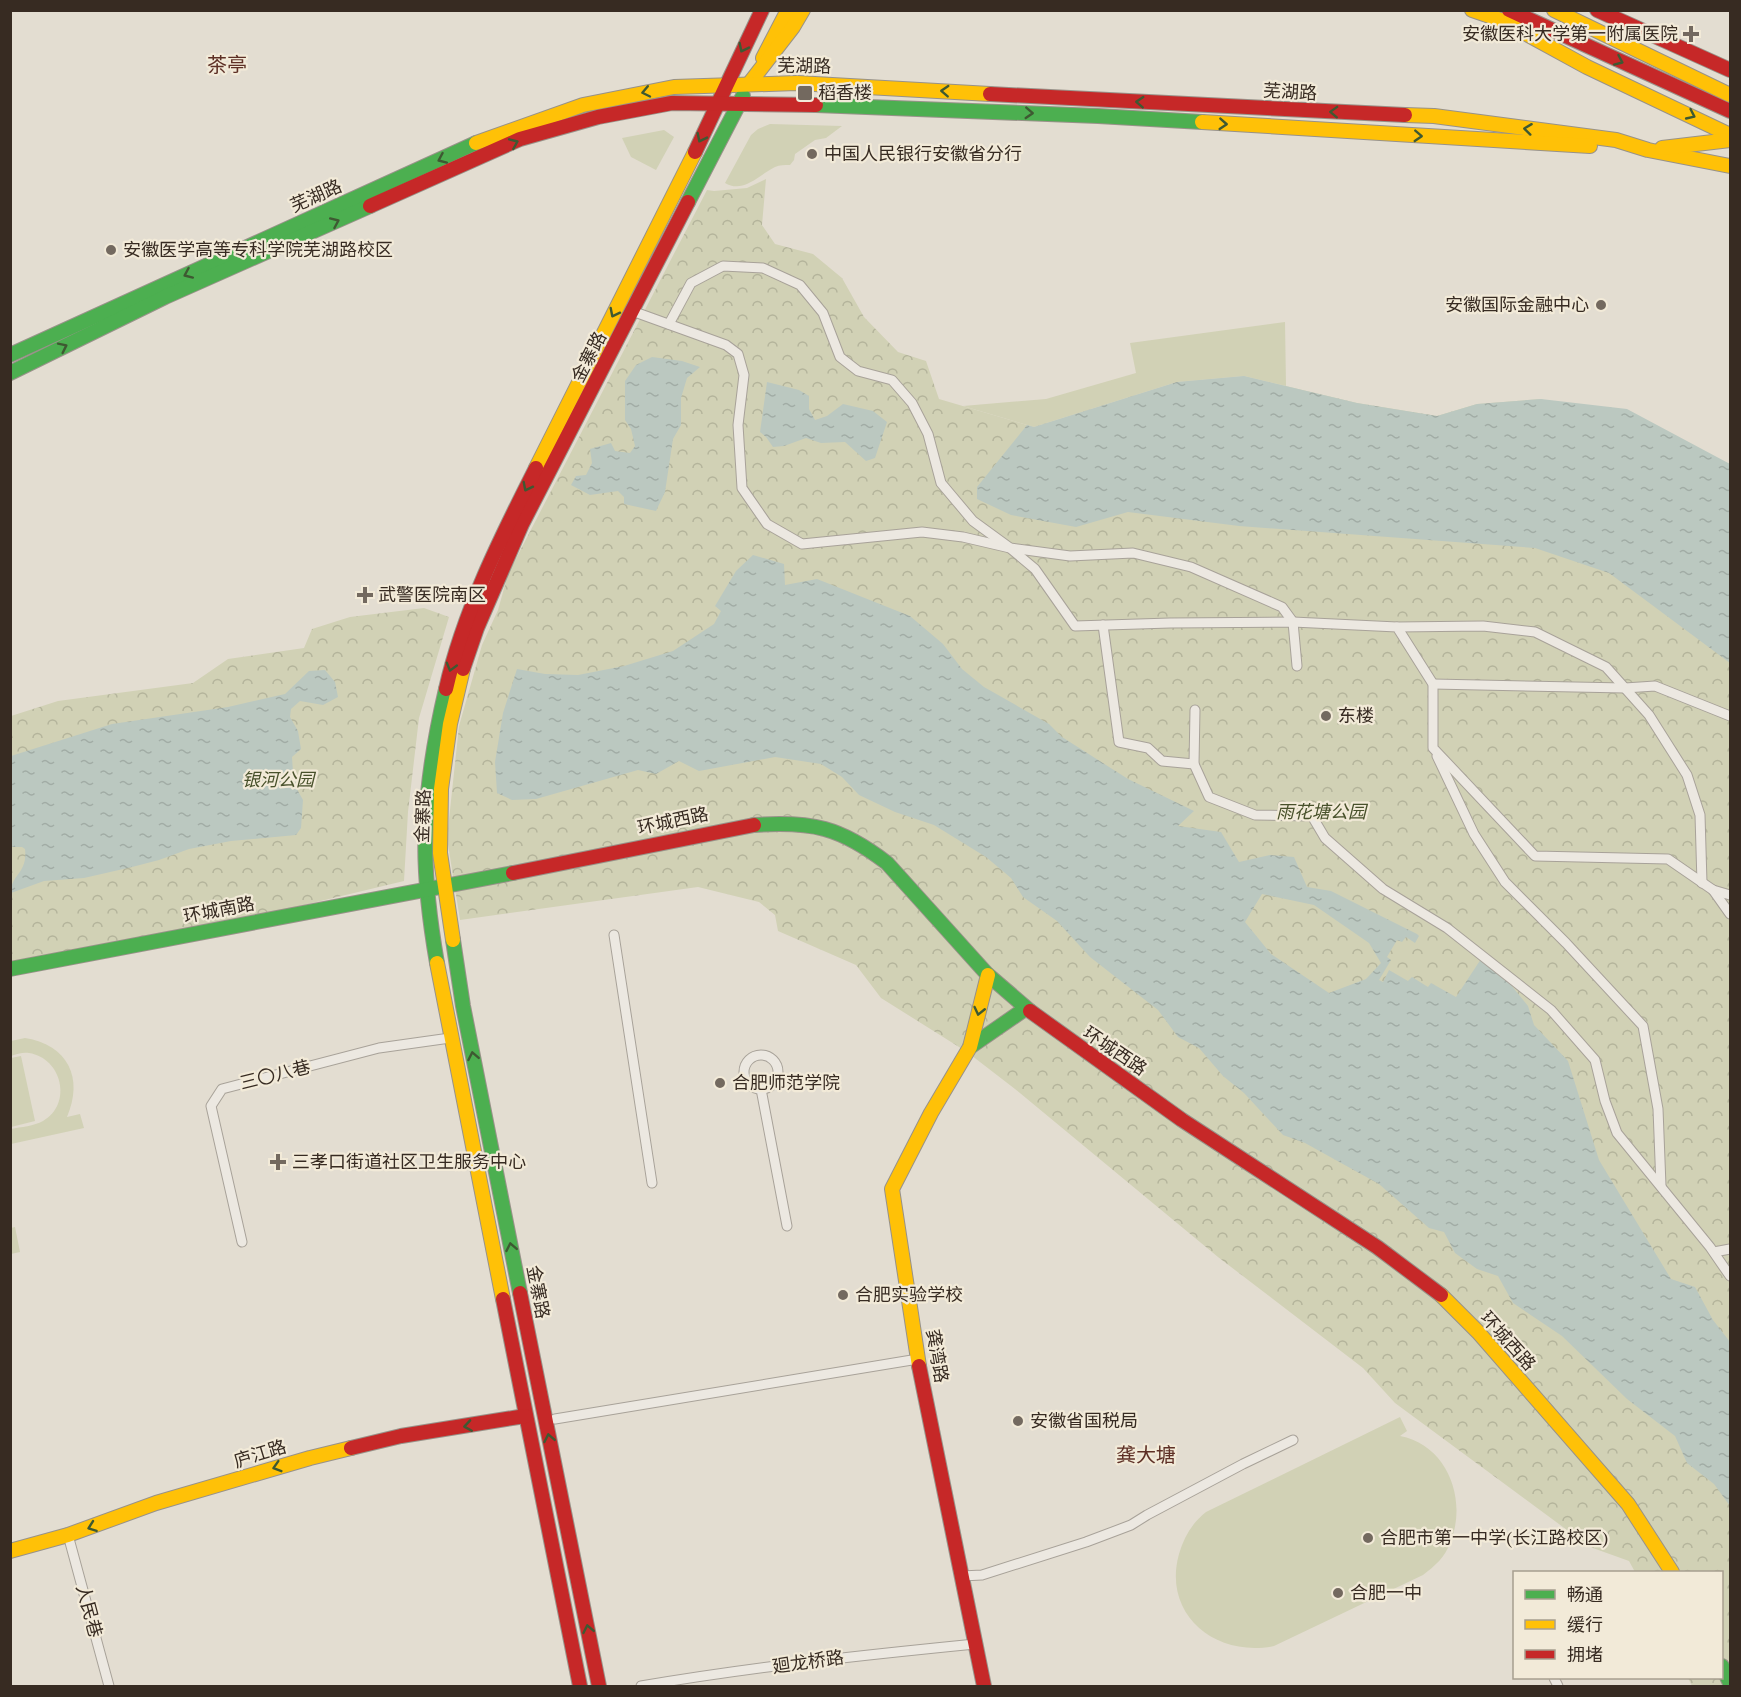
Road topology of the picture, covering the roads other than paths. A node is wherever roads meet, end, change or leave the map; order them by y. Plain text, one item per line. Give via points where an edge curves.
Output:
1 (762, 10) edge
2 (788, 10) edge
3 (803, 10) edge
4 (1472, 10) edge
5 (1502, 10) edge
6 (1509, 10) edge
7 (1554, 10) edge
8 (1597, 10) edge
9 (1528, 20) junction
10 (1587, 67) junction
11 (1731, 70) edge
12 (749, 84) junction
13 (725, 85) junction
14 (1731, 95) edge
15 (717, 104) junction
16 (739, 104) junction
17 (1731, 111) edge
18 (1731, 134) edge
19 (1731, 140) edge
20 (1648, 150) junction
21 (1731, 166) edge
22 (632, 312) junction
23 (669, 324) junction
24 (10, 355) edge
25 (10, 373) edge
26 (1010, 548) junction
27 (1293, 622) junction
28 (1103, 626) junction
29 (1397, 627) junction
30 (1297, 666) dead end
31 (1433, 684) junction
32 (1625, 688) junction
33 (1195, 710) dead end
34 (1731, 716) edge
35 (1433, 748) junction
36 (1194, 764) junction
37 (1702, 883) junction
38 (435, 887) junction
39 (1713, 891) junction
40 (1731, 895) edge
41 (1731, 914) edge
42 (614, 935) dead end
43 (10, 969) edge
44 (988, 975) junction
45 (1025, 1009) junction
46 (450, 1038) junction
47 (970, 1047) junction
48 (761, 1089) dead end
49 (652, 1183) dead end
50 (1661, 1186) junction
51 (787, 1226) dead end
52 (242, 1242) dead end
53 (1731, 1249) edge
54 (1714, 1252) junction
55 (1731, 1276) edge
56 (918, 1359) junction
57 (525, 1416) junction
58 (555, 1419) dead end
59 (1293, 1440) dead end
60 (68, 1535) junction
61 (10, 1551) edge
62 (1671, 1571) edge
63 (962, 1576) junction
64 (975, 1644) junction
65 (1723, 1668) edge
66 (1731, 1683) edge
67 (109, 1686) edge
68 (580, 1686) edge
69 (599, 1686) edge
70 (641, 1686) edge
71 (984, 1686) edge

1 -> 13 main road, 金寨路
2 - 12 main road, 金寨路
3 - 12 main road
4 - 10 main road via 1501,20
5 - 9 main road
6 - 9 main road
7 - 14 main road
8 - 11 main road
9 - 10 main road
9 -> 17 main road
10 -> 18 main road
12 - 13 main road, 芜湖路
12 - 16 main road, 金寨路
20 -> 12 main road, 芜湖路 via 1616,140 1434,116 797,83
13 - 15 main road, 金寨路
13 -> 24 main road, 芜湖路 via 674,87 583,105 479,142
15 - 16 main road, 芜湖路
25 -> 15 main road, 芜湖路 via 165,297 520,140 609,115 672,103
15 -> 38 main road, 金寨路 via 516,510 464,625 449,674 433,756 426,852
16 -> 20 main road, 芜湖路 via 1098,116
16 - 22 main road, 金寨路
19 - 20 main road
20 - 21 main road, 芜湖路
22 - 23 street
22 - 38 main road, 金寨路 via 522,524 477,628 450,724 441,789
23 - 26 street via 726,345 738,354 744,375 738,425 742,488 767,524 802,544 922,532
23 - 26 street via 691,283 723,266 763,268 800,285 823,313 840,357 858,370 892,380 912,403 928,434 941,483 973,521
26 - 27 street via 1070,556 1133,553 1191,567 1282,607
26 - 28 street via 1035,569 1075,626
27 - 28 street
27 - 29 street
27 - 30 street
28 - 36 street via 1119,742 1148,748 1162,761
29 - 31 street
29 - 32 street via 1483,626 1535,632 1606,667
31 - 32 street
31 - 35 street
32 - 34 street via 1655,687
32 - 37 street via 1649,715 1687,775 1700,815
33 - 36 street
35 - 37 street via 1535,856 1668,859
35 - 50 street via 1474,834 1505,882 1642,1026 1658,1109
36 - 50 street via 1209,797 1255,815 1312,816 1325,838 1383,890 1447,928 1551,1010 1595,1060 1617,1133
37 - 39 street
38 - 43 main road, 环城南路
38 - 44 main road, 环城西路 via 746,825 783,822 822,826 871,849 887,863
38 - 46 main road, 金寨路 via 430,924
69 -> 38 main road, 金寨路 via 463,1006
39 - 40 street
39 - 41 street
42 - 49 street
44 - 45 main road, 环城西路
44 -> 47 main road
45 - 47 main road
45 - 62 main road, 环城西路 via 1182,1120 1436,1290 1478,1332 1628,1504
46 - 52 street, 三〇八巷 via 380,1048 222,1089 211,1106
46 - 57 main road, 金寨路
47 - 56 main road, 龚湾路 via 892,1189
48 - 51 street
50 - 54 street
53 - 54 street
54 - 55 street
56 - 58 street
56 - 63 main road, 龚湾路
57 -> 60 main road, 庐江路 via 401,1437 310,1458 156,1503
57 - 68 main road, 金寨路
59 - 63 street via 1131,1525 982,1575
60 - 61 main road, 庐江路
60 - 67 street, 人民巷
63 - 64 main road, 龚湾路
64 - 70 street, 廻龙桥路 via 862,1655
64 - 71 main road, 龚湾路
65 - 66 main road

